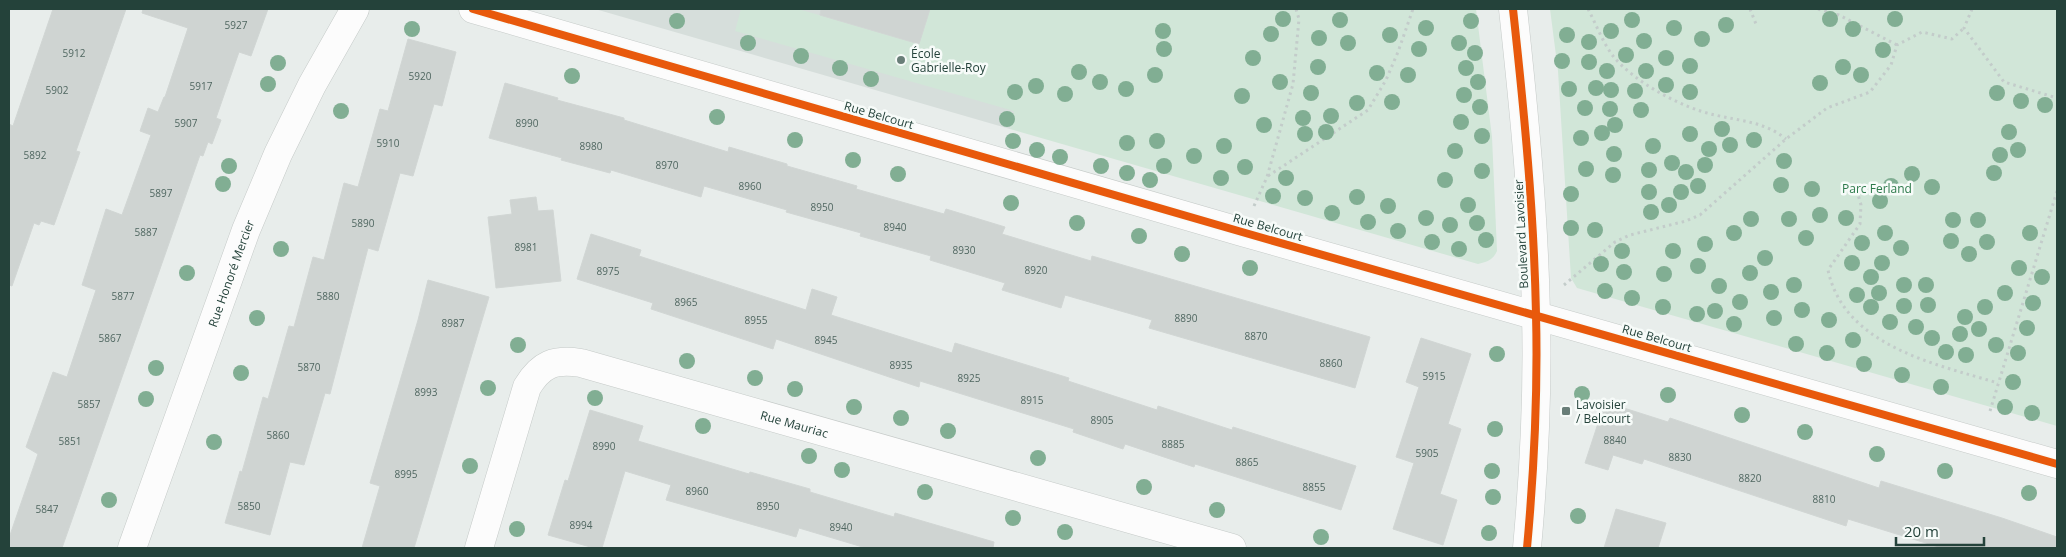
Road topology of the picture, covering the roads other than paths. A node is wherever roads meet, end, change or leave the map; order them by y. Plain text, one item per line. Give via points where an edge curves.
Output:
1 (354, 9) edge
2 (473, 9) edge
3 (1513, 9) edge
4 (1536, 315) junction
5 (2057, 464) edge
6 (135, 547) edge
7 (479, 548) edge
8 (1232, 548) edge
9 (1527, 548) edge

1 - 6 street, Rue Honoré Mercier via 278,154 246,230
2 - 4 street, Rue Belcourt
3 - 4 street, Boulevard Lavoisier via 1526,134
4 - 5 street, Rue Belcourt
4 - 9 street, Boulevard Lavoisier via 1532,501
7 - 8 street, Rue Mauriac via 527,387 536,373 548,364 566,360

